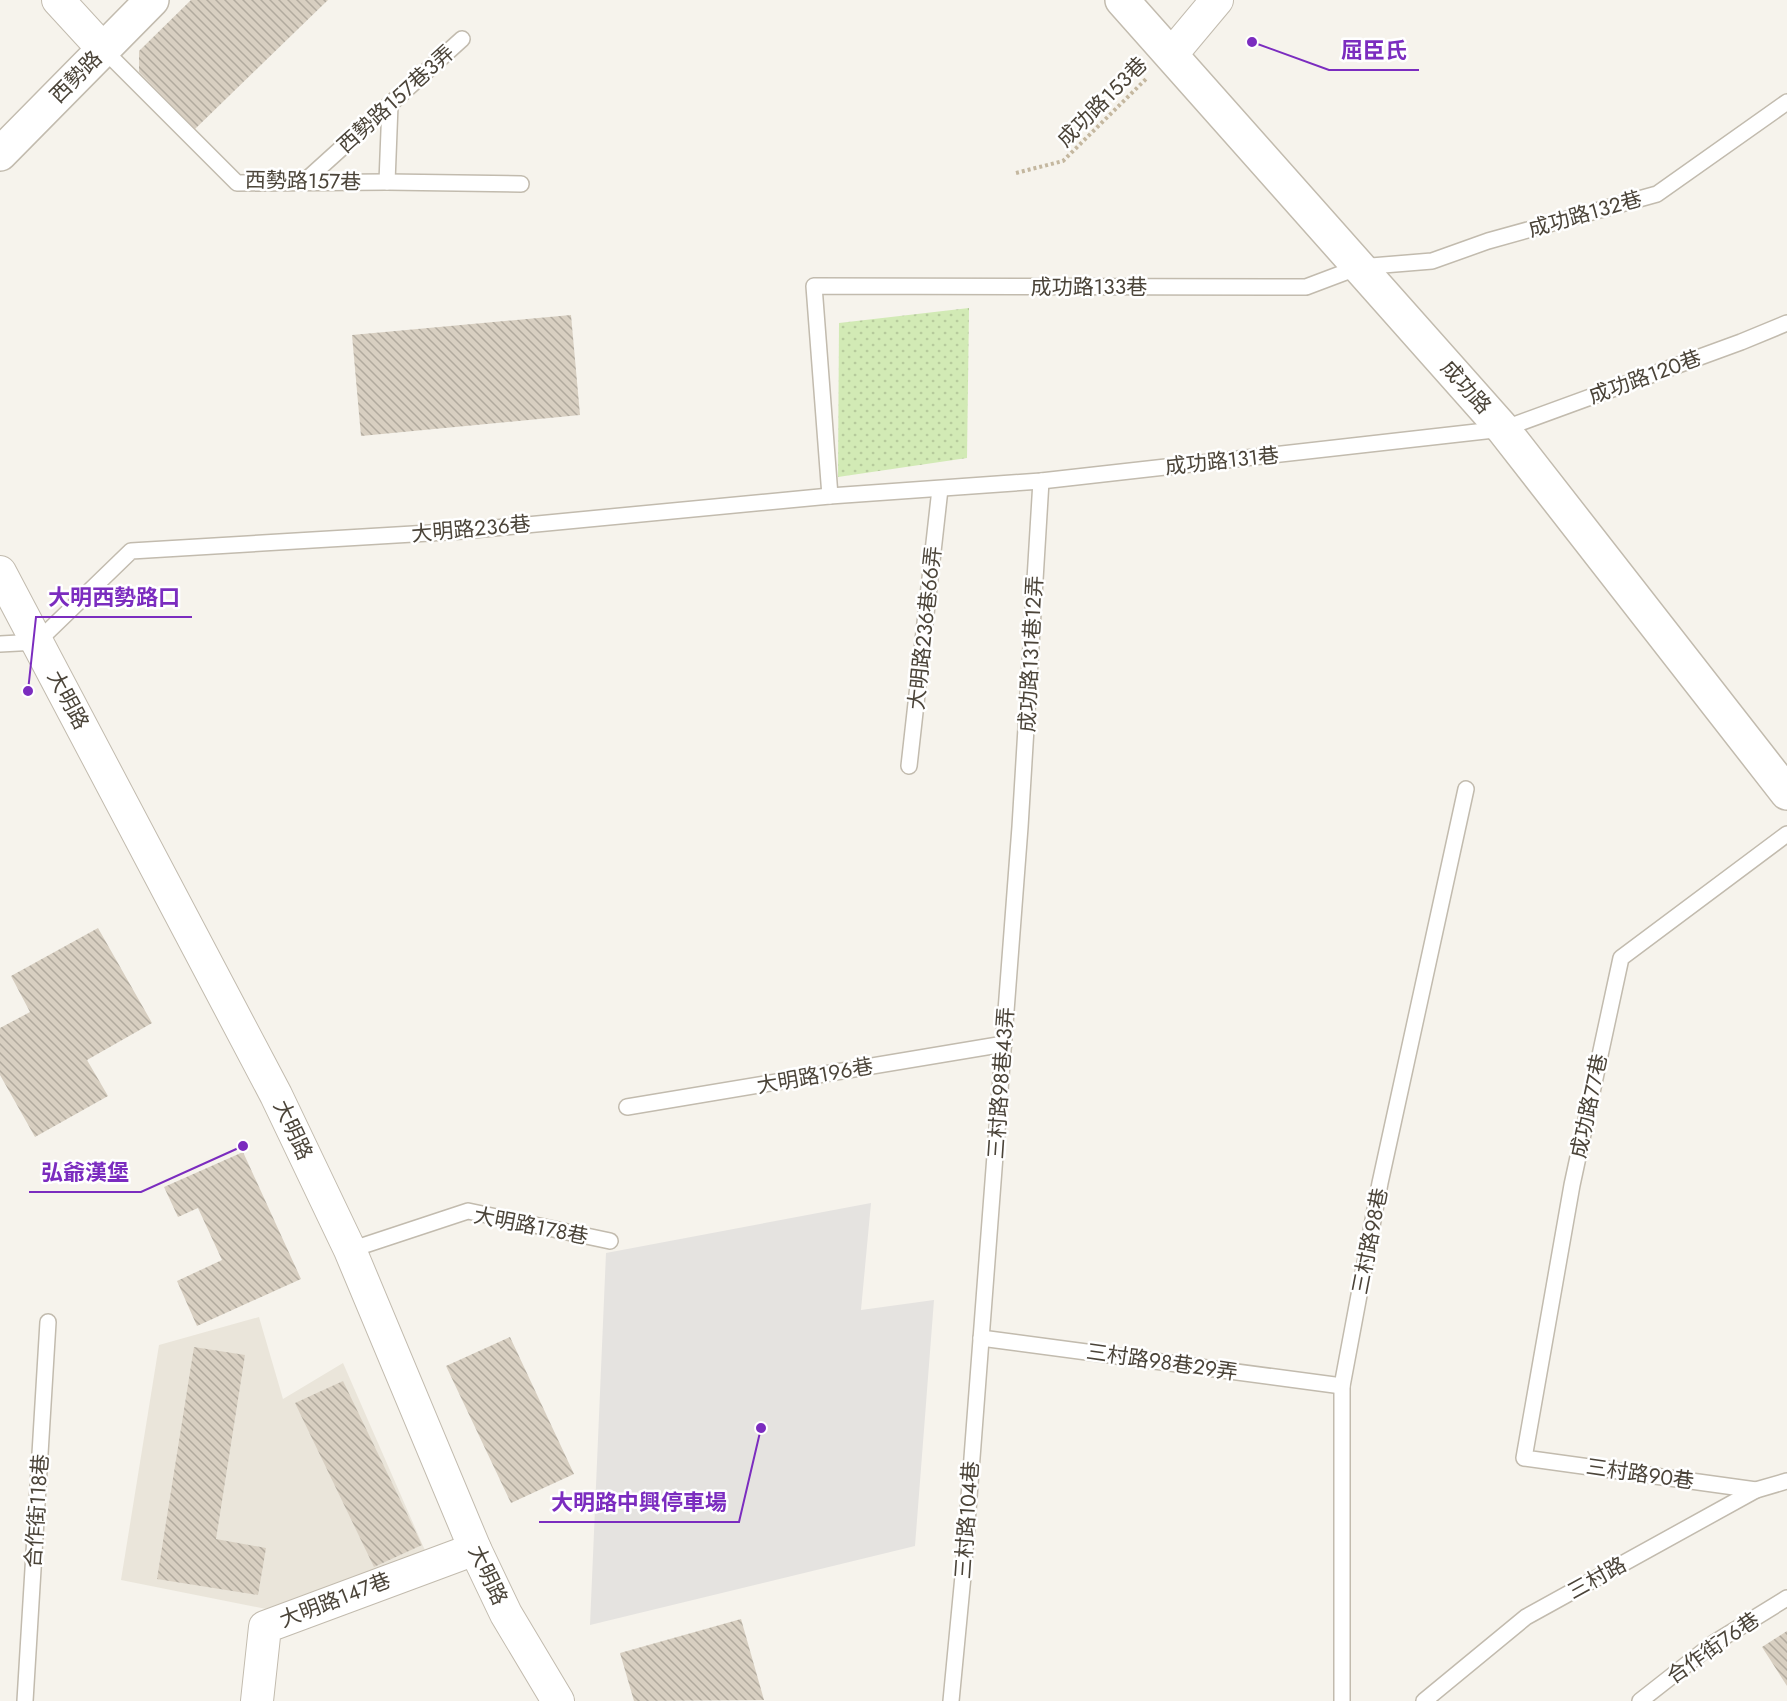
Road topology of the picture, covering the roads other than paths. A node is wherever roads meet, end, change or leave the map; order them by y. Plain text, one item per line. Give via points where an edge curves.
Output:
1 (58, 0) edge
2 (152, 0) edge
3 (1122, 0) edge
4 (1217, 0) edge
5 (462, 39) dead end
6 (103, 49) junction
7 (1171, 55) junction
8 (1787, 102) edge
9 (390, 105) junction
10 (0, 153) edge
11 (304, 182) junction
12 (387, 182) junction
13 (521, 184) dead end
14 (1359, 267) junction
15 (1787, 323) edge
16 (1503, 429) junction
17 (1041, 481) junction
18 (940, 489) junction
19 (830, 496) junction
20 (0, 572) edge
21 (37, 642) junction
22 (0, 644) edge
23 (909, 766) dead end
24 (1466, 789) dead end
25 (1787, 793) edge
26 (1020, 827) joint
27 (1787, 834) edge
28 (1004, 1044) junction
29 (627, 1107) dead end
30 (610, 1241) dead end
31 (350, 1250) junction
32 (48, 1322) dead end
33 (981, 1338) junction
34 (1342, 1386) junction
35 (1524, 1458) joint
36 (1787, 1481) edge
37 (1756, 1490) junction
38 (475, 1549) junction
39 (1787, 1598) edge
40 (25, 1701) edge
41 (257, 1701) edge
42 (558, 1701) edge
43 (951, 1701) edge
44 (1342, 1701) edge
45 (1424, 1701) edge
46 (1640, 1701) edge

1 - 6 street
2 - 6 street, 西勢路
3 - 7 street, 成功路
4 - 7 street
5 - 9 lane, 西勢路157巷3弄
6 - 10 street, 西勢路
6 - 11 lane, 西勢路157巷 via 237,183
7 - 14 street, 成功路
8 - 14 lane, 成功路132巷 via 1657,194 1488,241 1432,261
9 - 11 lane, 西勢路157巷3弄
9 - 12 lane
11 - 12 lane, 西勢路157巷
12 - 13 lane, 西勢路157巷
14 - 16 street, 成功路
14 - 19 lane, 成功路133巷 via 1306,287 814,286
15 - 16 lane, 成功路120巷
16 - 17 lane, 成功路131巷
16 - 25 street, 成功路
17 - 18 lane, 成功路131巷
17 - 26 lane, 成功路131巷12弄
18 - 19 lane, 大明路236巷
18 - 23 lane, 大明路236巷66弄
19 - 21 lane, 大明路236巷 via 463,531 131,552
20 - 21 street, 大明路
21 - 22 lane
21 - 31 street, 大明路 via 276,1095
24 - 34 lane, 三村路98巷 via 1380,1183
26 - 28 lane, 三村路98巷43弄
27 - 35 lane, 成功路77巷 via 1621,958 1572,1185
28 - 29 lane, 大明路196巷
28 - 33 lane, 三村路98巷43弄
30 - 31 lane, 大明路178巷 via 468,1211
31 - 38 street, 大明路
32 - 40 lane, 合作街118巷
33 - 34 lane, 三村路98巷29弄
33 - 43 lane, 三村路104巷
34 - 44 lane, 三村路98巷
35 - 37 lane, 三村路90巷
36 - 37 lane, 三村路
37 - 45 lane, 三村路 via 1526,1617
38 - 41 street, 大明路147巷 via 265,1627
38 - 42 street, 大明路 via 506,1614
39 - 46 lane, 合作街76巷 via 1714,1643

